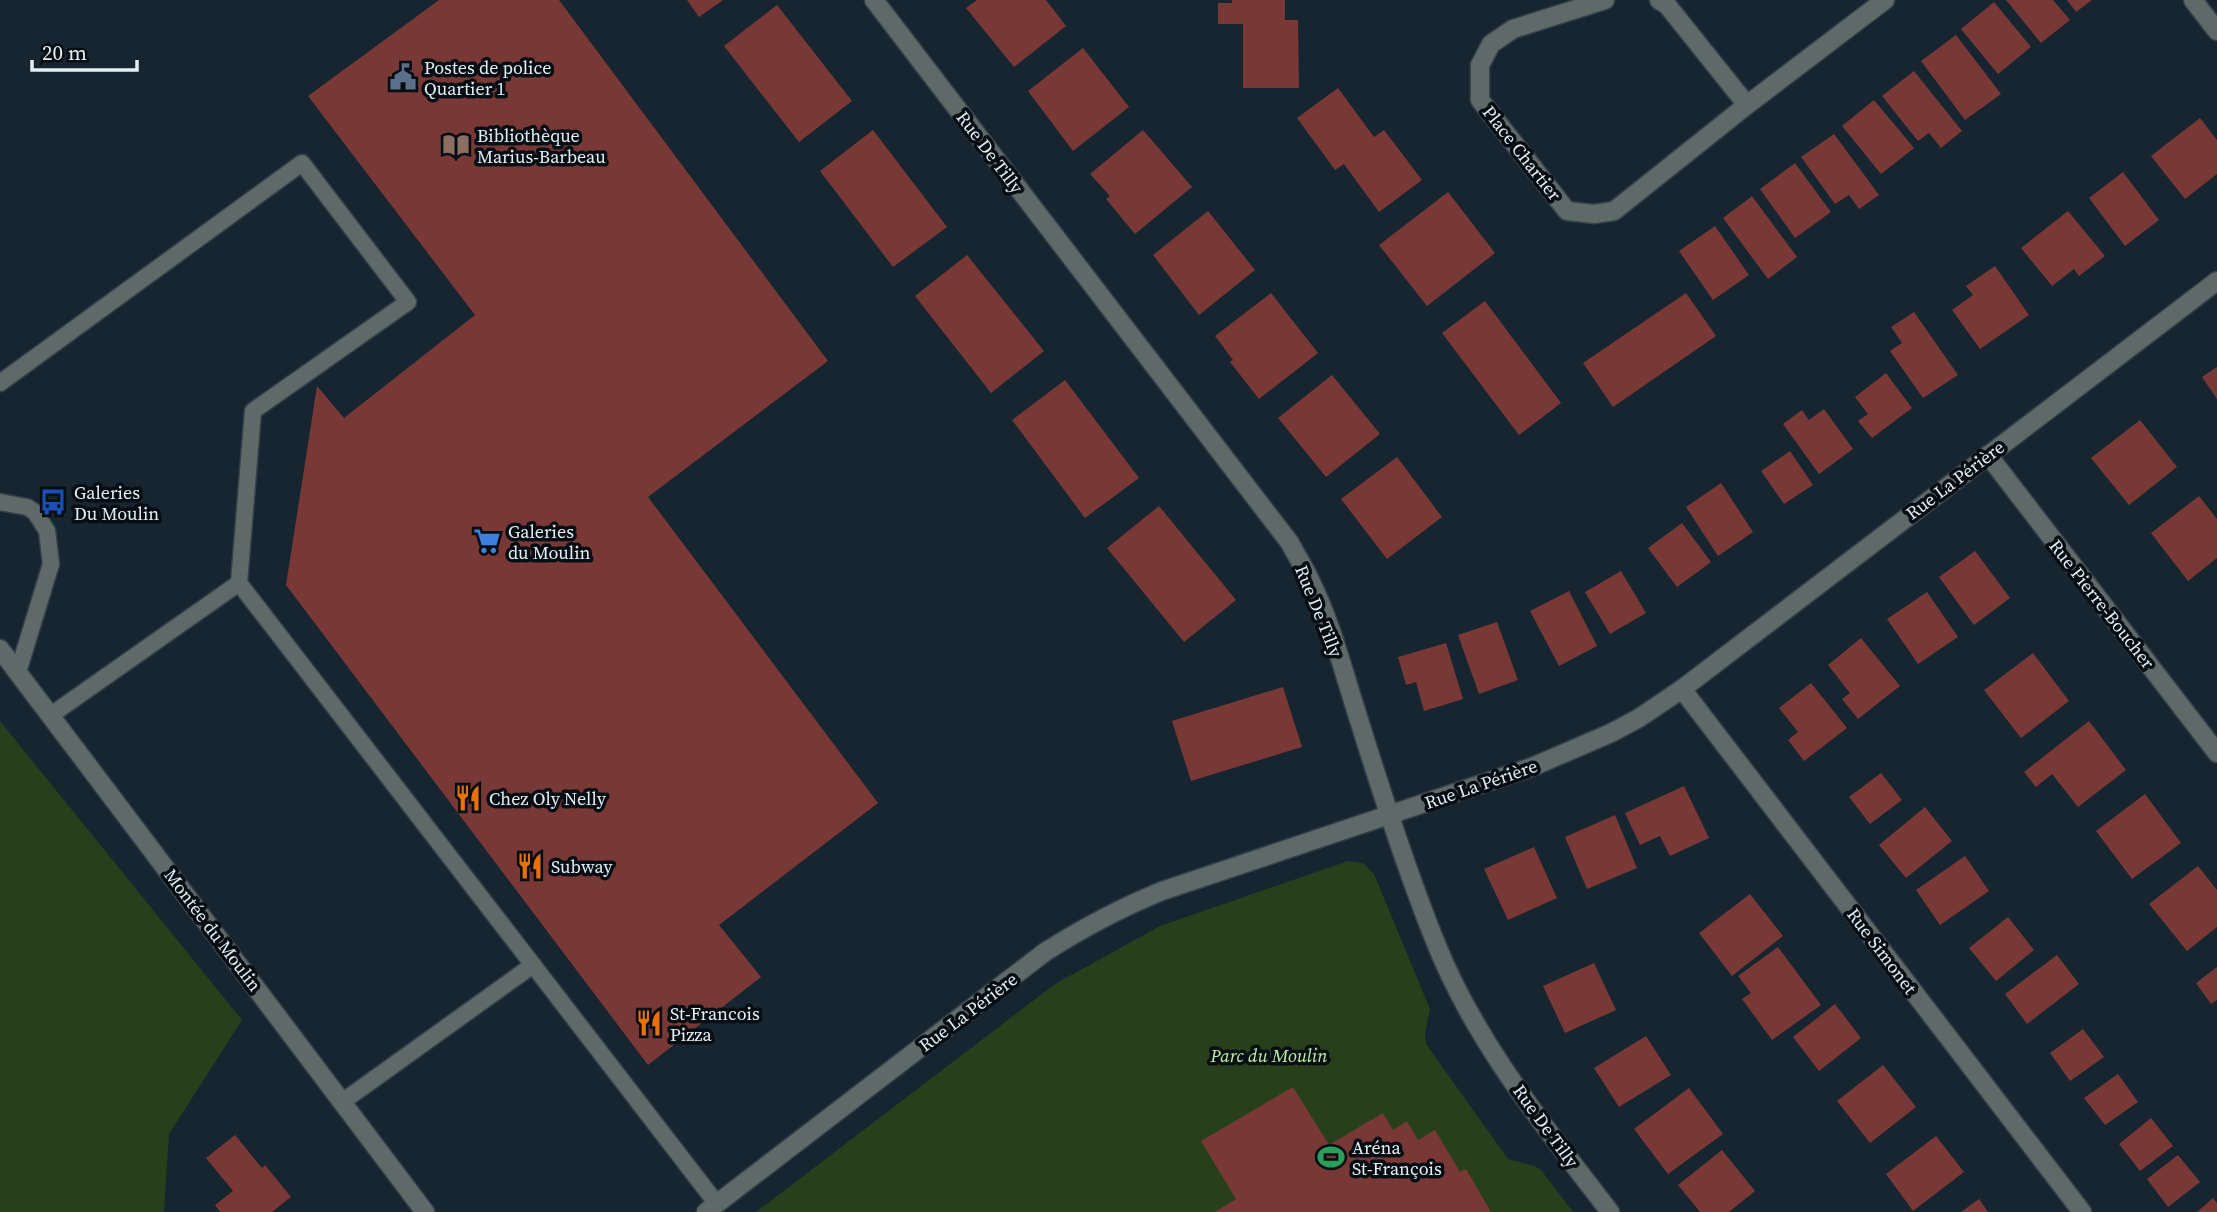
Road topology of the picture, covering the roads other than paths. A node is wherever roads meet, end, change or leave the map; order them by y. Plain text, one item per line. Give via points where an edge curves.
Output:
1 (874, 0) edge
2 (1605, 0) edge
3 (1659, 0) edge
4 (1885, 0) edge
5 (2193, 0) edge
6 (2217, 31) edge
7 (1747, 105) junction
8 (2217, 281) edge
9 (0, 383) edge
10 (1988, 455) junction
11 (0, 502) edge
12 (239, 583) junction
13 (0, 649) edge
14 (18, 671) junction
15 (1682, 689) junction
16 (51, 715) junction
17 (2217, 753) edge
18 (1389, 815) junction
19 (533, 965) junction
20 (342, 1102) junction
21 (711, 1208) edge
22 (425, 1212) edge
23 (1611, 1212) edge
24 (2082, 1212) edge

1 - 18 street, Rue De Tilly via 1290,543 1327,620
2 - 7 street, Place Chartier via 1513,29 1491,44 1480,65 1480,100 1567,211 1614,211
3 - 7 street
4 - 7 street, Place Chartier
5 - 6 street
8 - 10 street, Rue La Périère
9 - 12 lane via 302,163 408,302 253,411
10 - 15 street, Rue La Périère
10 - 17 street, Rue Pierre-Boucher
11 - 14 lane via 27,506 34,512 47,531 51,564
12 - 16 lane
12 - 19 lane
13 - 14 street, Montée du Moulin
14 - 16 street, Montée du Moulin
15 - 18 street, Rue La Périère via 1639,718 1573,750
15 - 24 street, Rue Simonet
16 - 20 street, Montée du Moulin
18 - 21 street, Rue La Périère via 1162,891 1081,929
18 - 23 street, Rue De Tilly via 1435,942 1479,1031
19 - 20 lane
19 - 21 lane
20 - 22 street, Montée du Moulin

